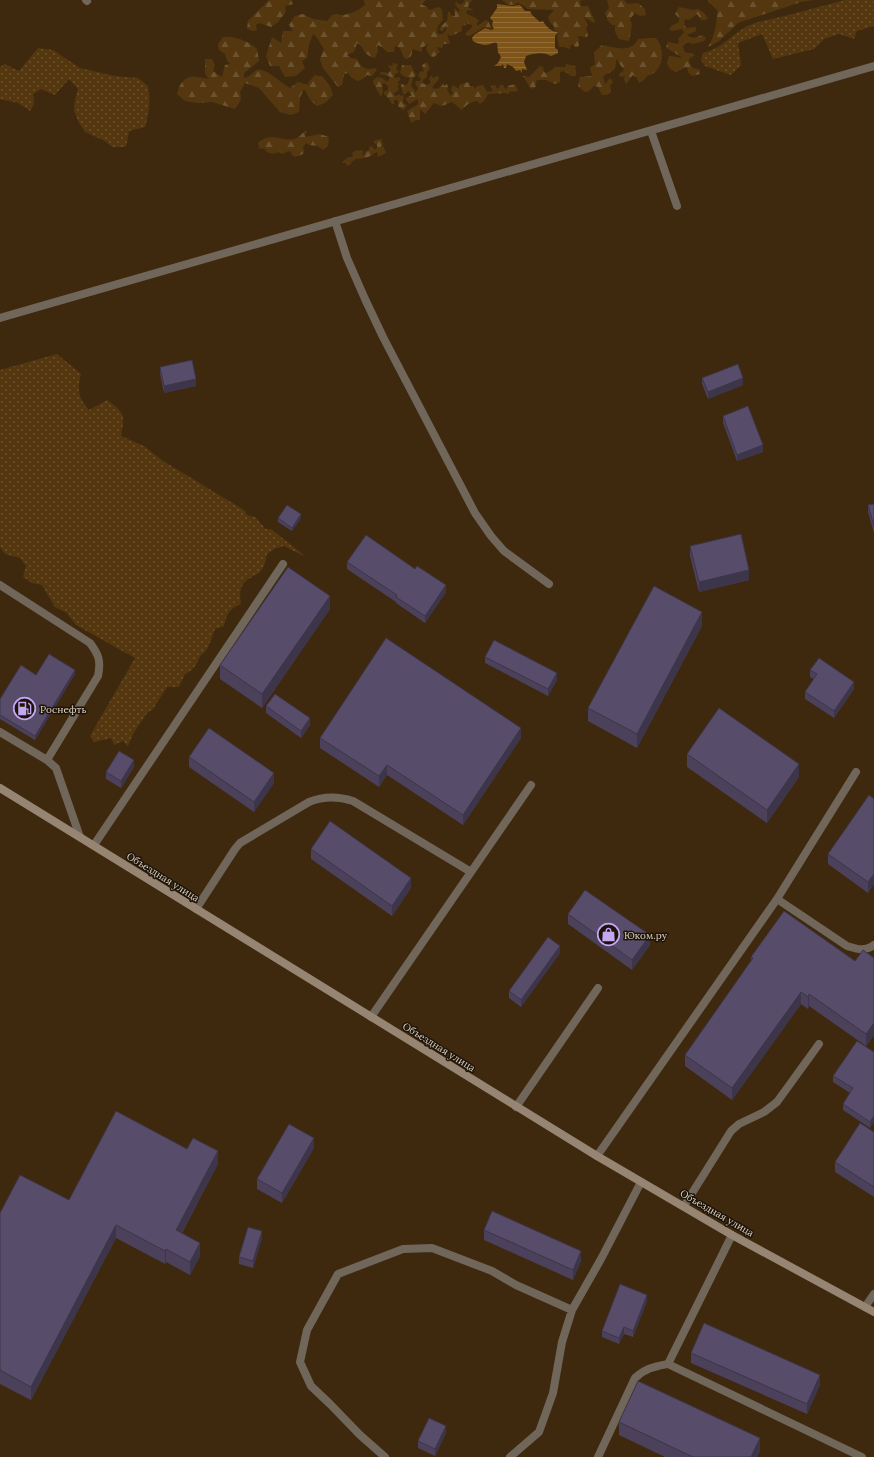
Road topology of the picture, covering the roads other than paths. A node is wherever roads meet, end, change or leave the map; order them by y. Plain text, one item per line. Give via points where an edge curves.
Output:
1 (874, 66) edge
2 (651, 131) junction
3 (677, 206) dead end
4 (335, 221) junction
5 (0, 318) edge
6 (283, 564) dead end
7 (549, 584) dead end
8 (0, 585) edge
9 (0, 732) edge
10 (47, 760) junction
11 (856, 772) dead end
12 (531, 785) dead end
13 (0, 788) edge
14 (80, 837) junction
15 (94, 845) junction
16 (470, 872) junction
17 (777, 899) junction
18 (196, 909) junction
19 (874, 945) edge
20 (598, 988) dead end
21 (371, 1017) junction
22 (819, 1044) dead end
23 (516, 1107) junction
24 (597, 1156) junction
25 (642, 1182) junction
26 (684, 1206) junction
27 (732, 1234) junction
28 (874, 1294) edge
29 (865, 1307) junction
30 (572, 1310) junction
31 (874, 1312) edge
32 (668, 1364) junction
33 (385, 1457) edge
34 (510, 1457) edge
35 (598, 1457) edge
36 (862, 1457) edge

1 - 2 street
2 - 3 street
2 - 4 street
4 - 5 street
4 - 7 street via 347,258 371,312 475,513 504,551
6 - 15 street
8 - 10 street via 90,643 97,652 100,664 98,676
9 - 10 street
10 - 14 street via 56,768
11 - 17 street
12 - 16 street
13 - 14 main road, Объездная улица
14 - 15 main road, Объездная улица
15 - 18 main road, Объездная улица
16 - 18 street via 353,801 332,797 320,798 240,843
16 - 21 street
17 - 19 street via 847,946 860,950
17 - 24 street
18 - 21 main road, Объездная улица
20 - 23 street
21 - 23 main road, Объездная улица
22 - 26 street via 777,1102 731,1131
23 - 24 main road, Объездная улица
24 - 25 main road, Объездная улица
25 - 26 main road, Объездная улица
25 - 30 street
26 - 27 main road, Объездная улица
27 - 29 main road, Объездная улица
27 - 32 street
28 - 29 street
29 - 31 main road, Объездная улица
30 - 33 street via 492,1272 432,1248 403,1249 338,1274 307,1330 300,1362 311,1386
30 - 34 street via 562,1342 553,1393 539,1432
32 - 35 street via 644,1370 635,1378
32 - 36 street

